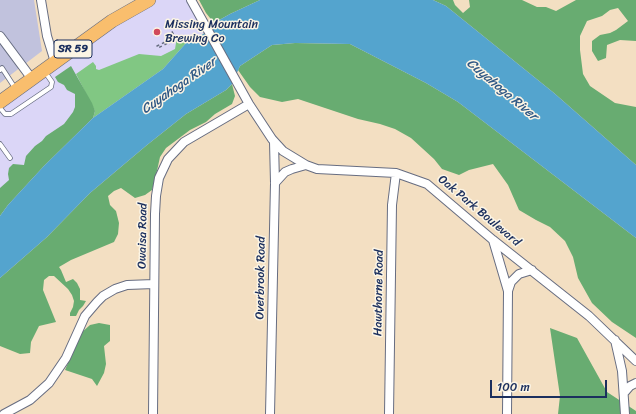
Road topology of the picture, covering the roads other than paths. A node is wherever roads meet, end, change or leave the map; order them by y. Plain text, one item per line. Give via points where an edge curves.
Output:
1 (41, 0) edge
2 (149, 0) edge
3 (193, 4) edge
4 (0, 36) edge
5 (55, 62) junction
6 (1, 68) edge
7 (44, 70) junction
8 (32, 79) junction
9 (16, 90) junction
10 (0, 102) edge
11 (249, 104) junction
12 (0, 108) edge
13 (274, 142) junction
14 (0, 144) edge
15 (10, 158) dead end
16 (306, 165) junction
17 (396, 173) junction
18 (275, 184) junction
19 (493, 240) junction
20 (532, 270) junction
21 (154, 284) junction
22 (508, 291) junction
23 (615, 340) junction
24 (636, 361) edge
25 (636, 383) edge
26 (624, 393) junction
27 (4, 414) edge
28 (153, 414) edge
29 (270, 414) edge
30 (388, 414) edge
31 (507, 414) edge
32 (625, 414) edge

1 - 5 street via 47,36
2 - 5 main road, SR 59 via 112,21
3 - 11 street, Oak Park Boulevard
4 - 8 street
5 - 7 main road, SR 59
6 - 9 lane
7 - 8 main road, SR 59
7 - 12 lane via 52,82 51,87 11,114 5,114
8 - 9 main road, SR 59
9 - 10 main road, SR 59
11 - 13 street, Oak Park Boulevard
11 - 21 street, Owaisa Road via 184,142 164,165 156,196
13 - 16 street, Oak Park Boulevard via 283,151
13 - 18 street, Overbrook Road
14 - 15 lane
16 - 17 street, Oak Park Boulevard via 323,170
16 - 18 street via 285,172
17 - 19 street, Oak Park Boulevard via 426,184
17 - 30 street, Hawthorne Road via 392,205
18 - 29 street, Overbrook Road
19 - 20 street, Oak Park Boulevard
19 - 22 street
20 - 22 street via 519,274 511,282
20 - 23 street, Oak Park Boulevard
21 - 27 street via 127,285 103,296 86,316 66,358 49,383 30,400
21 - 28 street, Owaisa Road
22 - 31 street
23 - 24 street, Oak Park Boulevard
23 - 26 street
25 - 26 street
26 - 32 street

